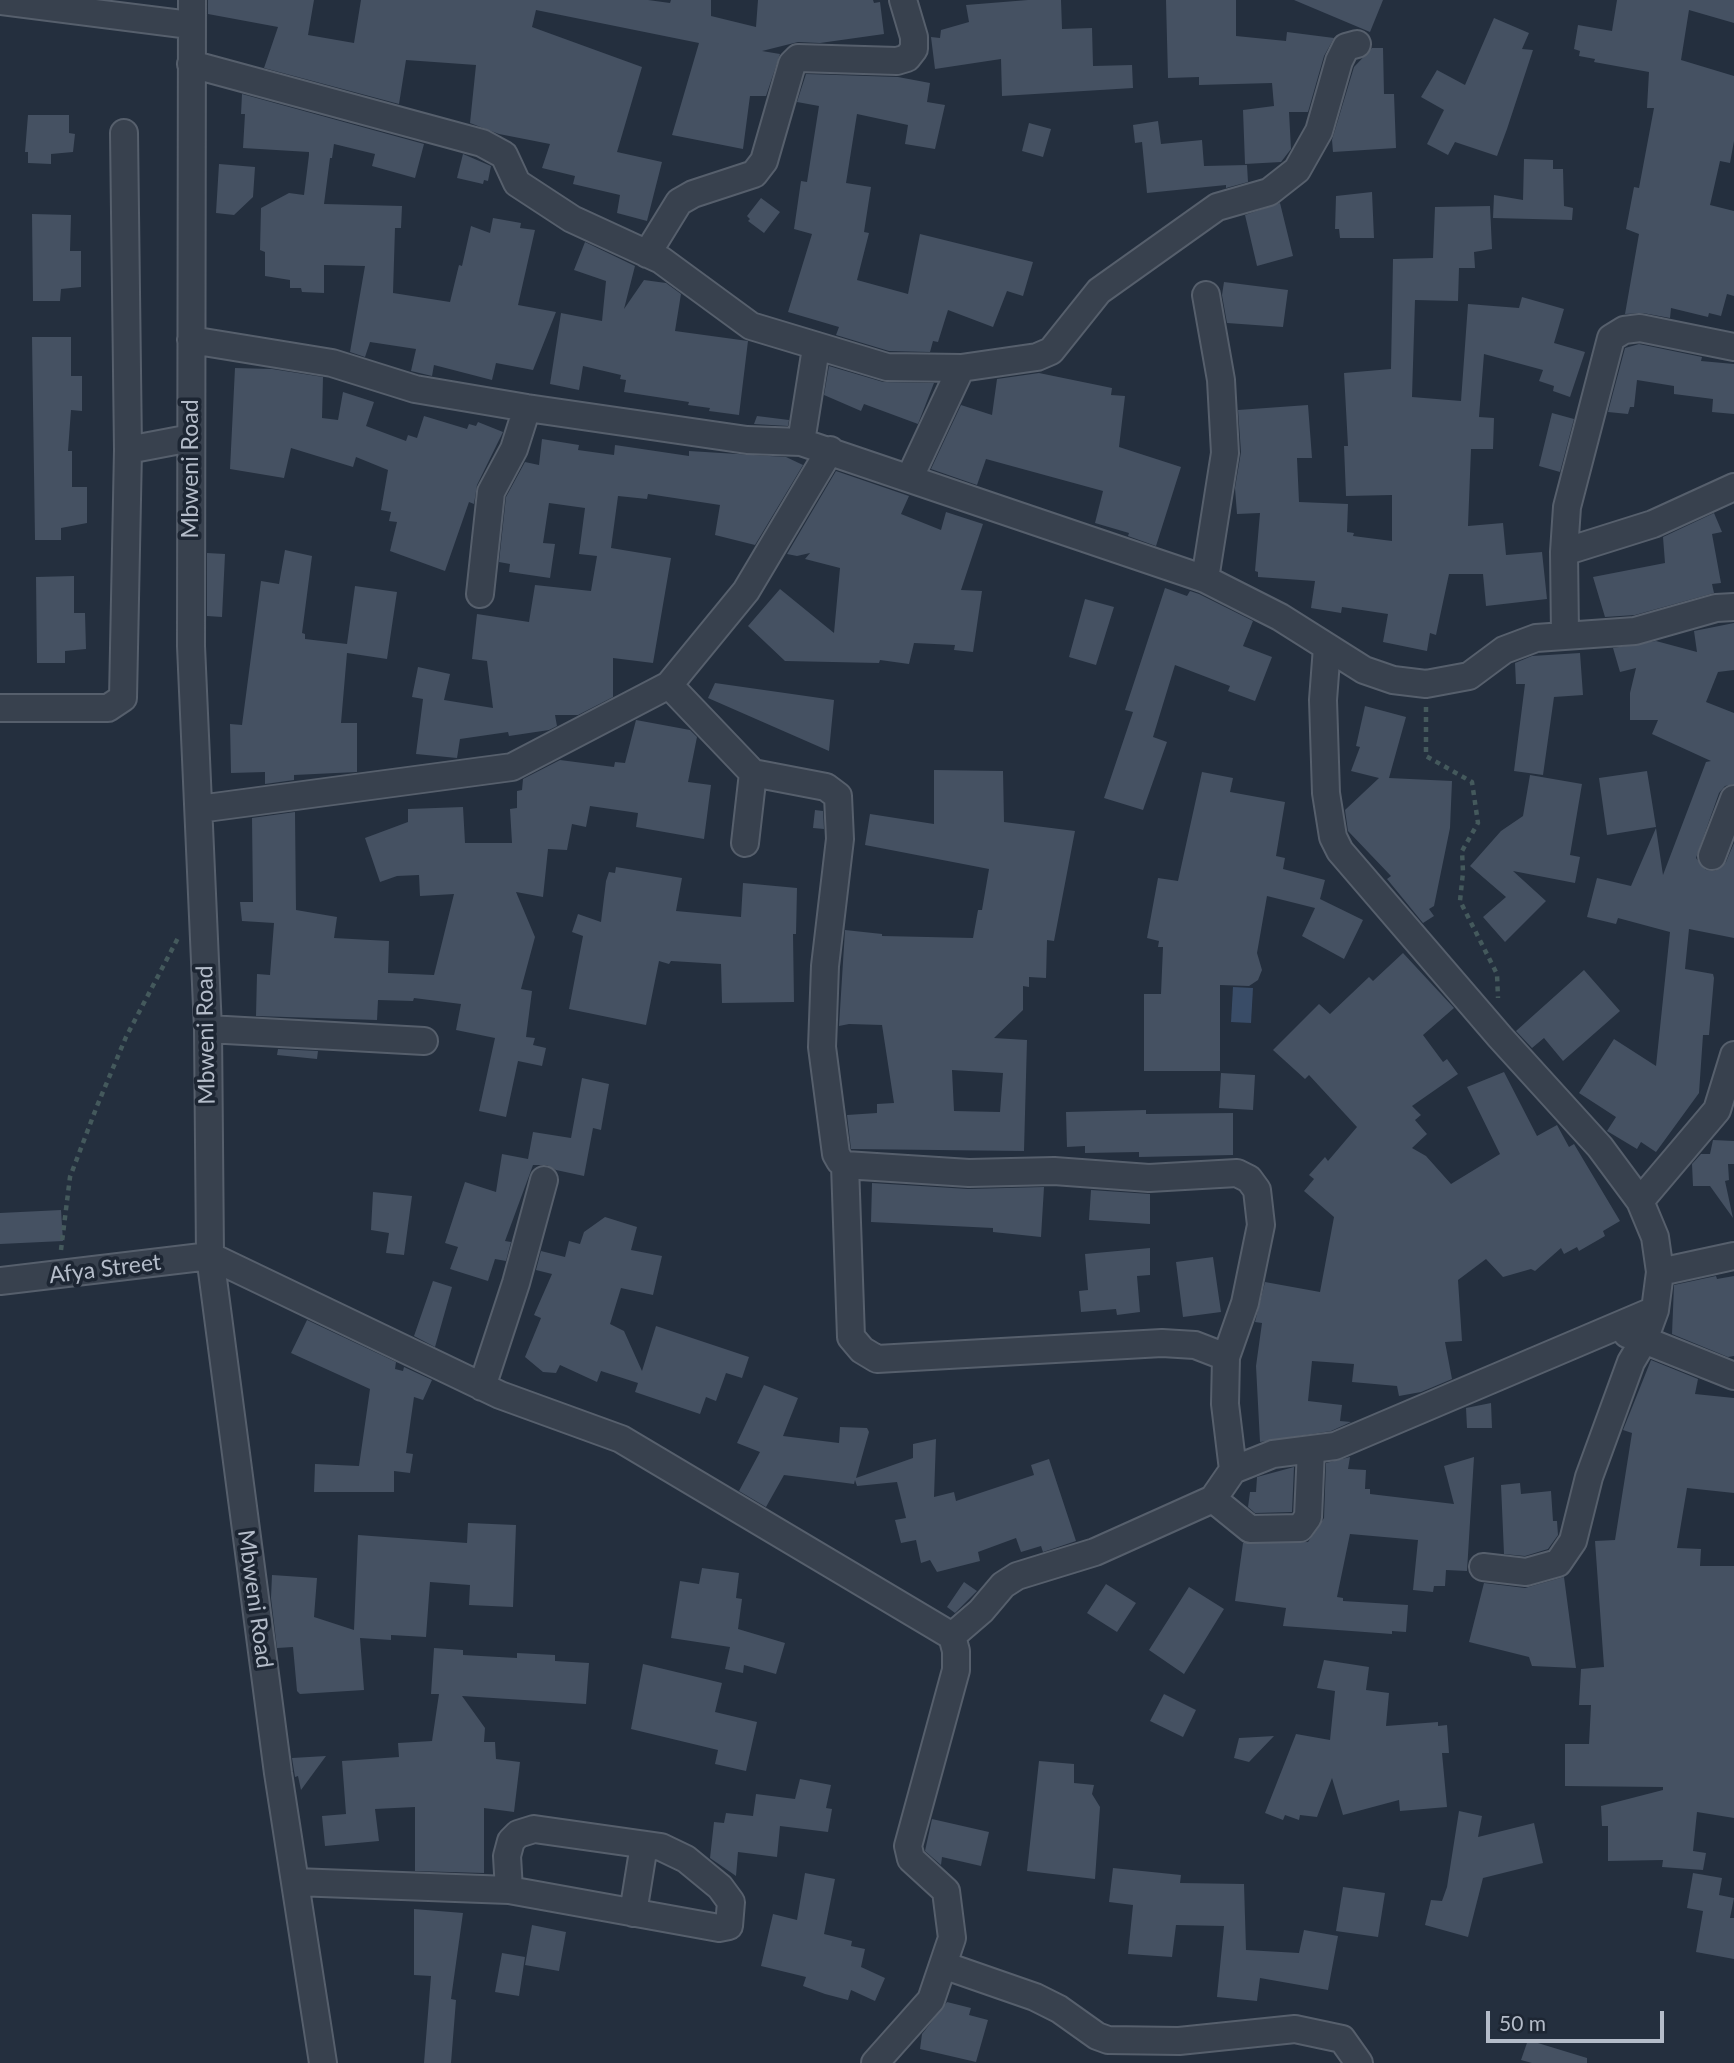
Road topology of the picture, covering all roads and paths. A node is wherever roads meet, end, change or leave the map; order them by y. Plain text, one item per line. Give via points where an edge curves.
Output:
1 (903, 0) edge
2 (0, 1) edge
3 (191, 13) edge
4 (1357, 44) dead end
5 (191, 64) junction
6 (124, 133) dead end
7 (647, 254) junction
8 (1206, 295) dead end
9 (191, 340) junction
10 (816, 348) junction
11 (1734, 348) edge
12 (961, 368) junction
13 (527, 408) junction
14 (191, 438) junction
15 (801, 442) junction
16 (128, 450) junction
17 (830, 450) junction
18 (910, 477) junction
19 (1734, 487) edge
20 (1564, 552) junction
21 (1205, 579) junction
22 (480, 594) dead end
23 (1734, 607) edge
24 (1565, 634) junction
25 (1327, 647) junction
26 (1426, 684) junction
27 (669, 685) junction
28 (0, 708) edge
29 (753, 773) junction
30 (1734, 799) edge
31 (199, 809) junction
32 (745, 843) dead end
33 (1712, 856) dead end
34 (183, 929) dead end
35 (208, 1030) junction
36 (1500, 1037) junction
37 (424, 1041) dead end
38 (1734, 1055) edge
39 (845, 1165) junction
40 (544, 1180) dead end
41 (1640, 1201) junction
42 (210, 1256) junction
43 (1734, 1256) edge
44 (1660, 1272) junction
45 (29, 1279) junction
46 (0, 1282) edge
47 (1655, 1310) junction
48 (1609, 1329) junction
49 (1644, 1339) junction
50 (1226, 1357) junction
51 (1734, 1376) edge
52 (482, 1387) junction
53 (1311, 1449) junction
54 (1233, 1470) junction
55 (1213, 1499) junction
56 (1483, 1567) dead end
57 (952, 1636) junction
58 (644, 1845) junction
59 (295, 1882) junction
60 (509, 1890) junction
61 (633, 1913) junction
62 (943, 1965) junction
63 (323, 2063) edge
64 (875, 2063) edge
65 (1359, 2063) edge

1 - 7 street via 914,37 914,49 907,58 798,58 792,64 764,161 754,174 679,202
2 - 3 street
3 - 5 street, Mbweni Road
4 - 12 street via 1346,47 1319,131 1297,170 1269,192 1217,207 1099,290 1051,351
5 - 7 street via 482,143 504,155 517,183 572,219
5 - 9 street, Mbweni Road
6 - 16 street
7 - 10 street via 751,326
8 - 21 street via 1222,380 1225,453
9 - 13 street via 332,363 415,389
9 - 14 street, Mbweni Road
10 - 12 street via 887,367
10 - 15 street
11 - 20 street via 1640,328 1611,338 1567,507
12 - 18 street
13 - 15 street via 747,440
13 - 22 street via 516,443 491,492
14 - 16 street
14 - 31 street, Mbweni Road via 191,646
15 - 17 street
16 - 28 street via 123,698 108,708
17 - 18 street
17 - 27 street via 746,591
18 - 21 street
19 - 20 street via 1653,524
20 - 24 street
21 - 25 street
23 - 24 street via 1635,631
24 - 26 street via 1504,650 1469,676
25 - 26 street via 1364,670
25 - 36 street via 1323,700 1326,793 1333,837 1340,851
26 - 36 path via 1426,756 1472,782 1478,823 1462,851 1460,901 1497,974
27 - 29 street
27 - 31 street via 512,767
29 - 32 street
29 - 39 street via 826,787 838,796 840,839 825,966 822,1048 836,1154
30 - 33 street
31 - 35 street, Mbweni Road
34 - 45 path via 126,1037 97,1105 70,1177 63,1248
35 - 37 street
35 - 42 street, Mbweni Road
36 - 41 street via 1600,1147
38 - 41 street via 1717,1110
39 - 50 street via 851,1338 877,1359 1162,1343 1195,1345
39 - 50 street via 1149,1178 1237,1173 1249,1179 1257,1190 1261,1225 1245,1303
40 - 52 street
41 - 44 street via 1655,1237
42 - 45 street, Afya Street
42 - 52 street
42 - 59 street, Mbweni Road
43 - 44 street
44 - 47 street
45 - 46 street, Afya Street
47 - 48 street
47 - 49 street
48 - 49 street
48 - 53 street via 1335,1446
49 - 51 street
49 - 56 street via 1631,1362 1589,1477 1573,1541 1558,1563 1526,1572
50 - 54 street via 1225,1404
52 - 57 street via 621,1439
53 - 54 street via 1273,1454
53 - 55 street via 1308,1517 1300,1528 1250,1529
54 - 55 street
55 - 57 street via 1095,1552 1017,1576
57 - 62 street via 956,1671 908,1846 911,1859 946,1891 952,1938
58 - 60 street via 534,1829 518,1834 507,1856
58 - 61 street
58 - 61 street via 686,1859 720,1887 731,1902 729,1926
59 - 60 street
59 - 63 street, Mbweni Road
60 - 61 street
62 - 64 street via 931,2000
62 - 65 street via 1035,1997 1108,2040 1179,2041 1294,2029 1342,2039

